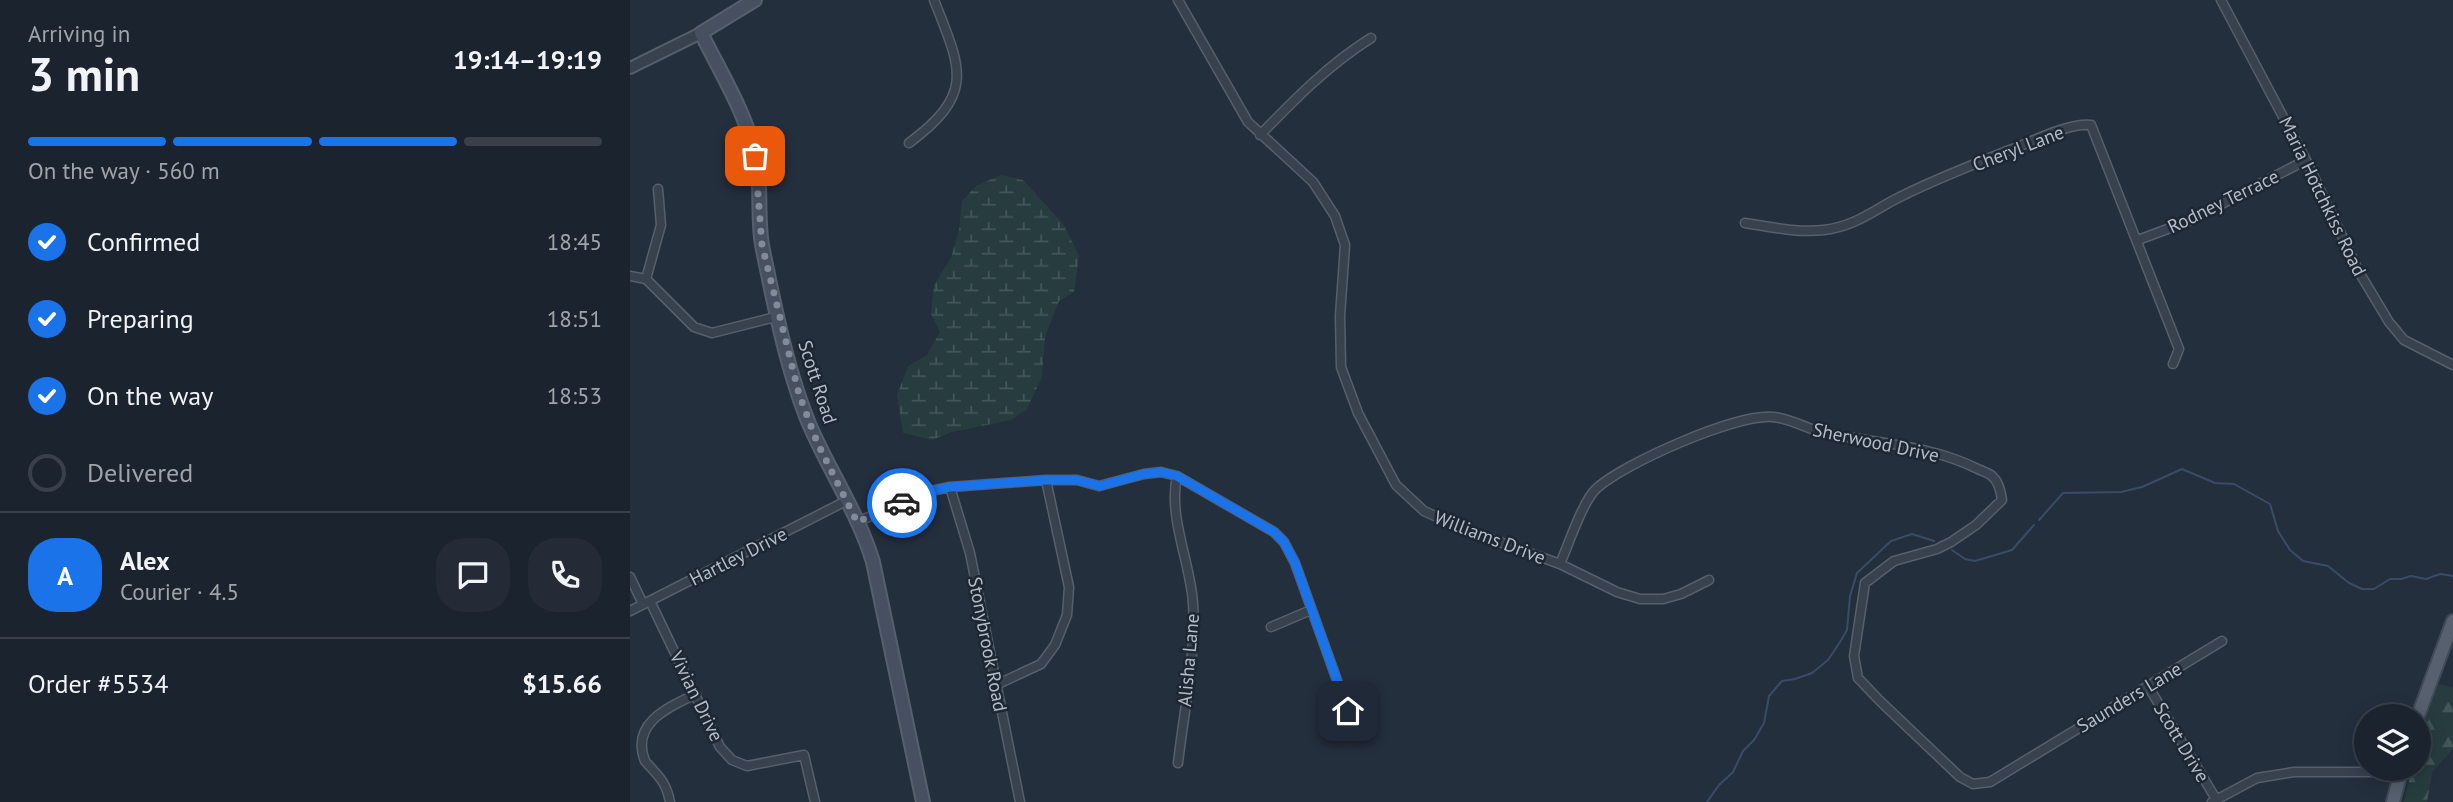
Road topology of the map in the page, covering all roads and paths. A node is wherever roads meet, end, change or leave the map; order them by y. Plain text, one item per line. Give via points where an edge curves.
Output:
1 (755, 0) edge
2 (933, 0) edge
3 (1178, 0) edge
4 (2221, 0) edge
5 (702, 33) junction
6 (1371, 38) dead end
7 (630, 68) edge
8 (1260, 135) junction
9 (909, 143) dead end
10 (2306, 160) junction
11 (659, 189) dead end
12 (1745, 222) dead end
13 (2138, 240) junction
14 (630, 276) edge
15 (646, 279) junction
16 (779, 316) junction
17 (2173, 364) dead end
18 (2453, 365) edge
19 (1177, 476) junction
20 (1046, 480) junction
21 (950, 487) junction
22 (846, 501) junction
23 (857, 522) junction
24 (1560, 564) junction
25 (630, 577) edge
26 (1709, 580) dead end
27 (647, 603) junction
28 (1311, 610) junction
29 (630, 611) edge
30 (2453, 621) edge
31 (1271, 627) dead end
32 (2222, 641) dead end
33 (996, 685) junction
34 (2148, 685) junction
35 (696, 694) junction
36 (2422, 704) edge
37 (1348, 711) dead end
38 (2036, 753) joint
39 (1178, 763) dead end
40 (2354, 771) edge
41 (2399, 781) edge
42 (2214, 801) edge
43 (670, 802) edge
44 (815, 802) edge
45 (923, 802) edge
46 (1020, 802) edge
47 (2393, 802) edge

1 - 5 main road
2 - 9 street via 955,54 958,74 945,112
3 - 8 street, Williams Drive via 1236,104
4 - 10 street, Maria Hotchkiss Road
5 - 7 street
5 - 16 main road, Scott Road via 753,147 760,233
6 - 8 street via 1317,77
8 - 24 street, Williams Drive via 1313,182 1335,216 1345,245 1341,367 1358,413 1396,485 1424,511
10 - 13 street, Rodney Terrace via 2189,221
10 - 18 street, Maria Hotchkiss Road via 2359,272 2389,323 2404,340
11 - 15 street via 661,225
12 - 13 street, Cheryl Lane via 1793,231 1858,222 1927,184 2082,124 2091,125
13 - 17 street, Cheryl Lane via 2179,349
14 - 15 street
15 - 16 street via 694,327 712,333
16 - 22 main road, Scott Road via 803,409
19 - 20 street via 1144,474 1100,486
19 - 28 street via 1274,532 1295,563
19 - 39 street, Alisha Lane via 1173,500 1189,570 1193,624
20 - 21 street
20 - 33 street via 1069,587 1067,615 1041,664
21 - 23 street via 926,492
21 - 33 street, Stonybrook Road via 970,553
22 - 23 main road, Scott Road
22 - 27 street, Hartley Drive
23 - 45 main road, Scott Road via 875,570
24 - 26 street, Williams Drive via 1640,599 1663,599
24 - 38 street, Sherwood Drive via 1595,489 1684,440 1741,422 1773,417 1819,432 1918,447 1966,463 1993,477 2002,500 1951,542 1894,561 1866,583 1854,656 1858,678 1973,784 1990,782
25 - 27 street, Vivian Drive
27 - 29 street, Hartley Drive
27 - 35 street, Vivian Drive
28 - 31 street
28 - 37 street
30 - 36 main road
32 - 34 street, Saunders Lane
33 - 46 street, Stonybrook Road
34 - 38 street, Saunders Lane
34 - 42 street, Scott Drive
35 - 43 street via 642,721 636,730 634,742 640,755 667,786
35 - 44 street, Vivian Drive via 720,747 732,760 747,766 804,755
40 - 42 street via 2258,778
41 - 47 main road

